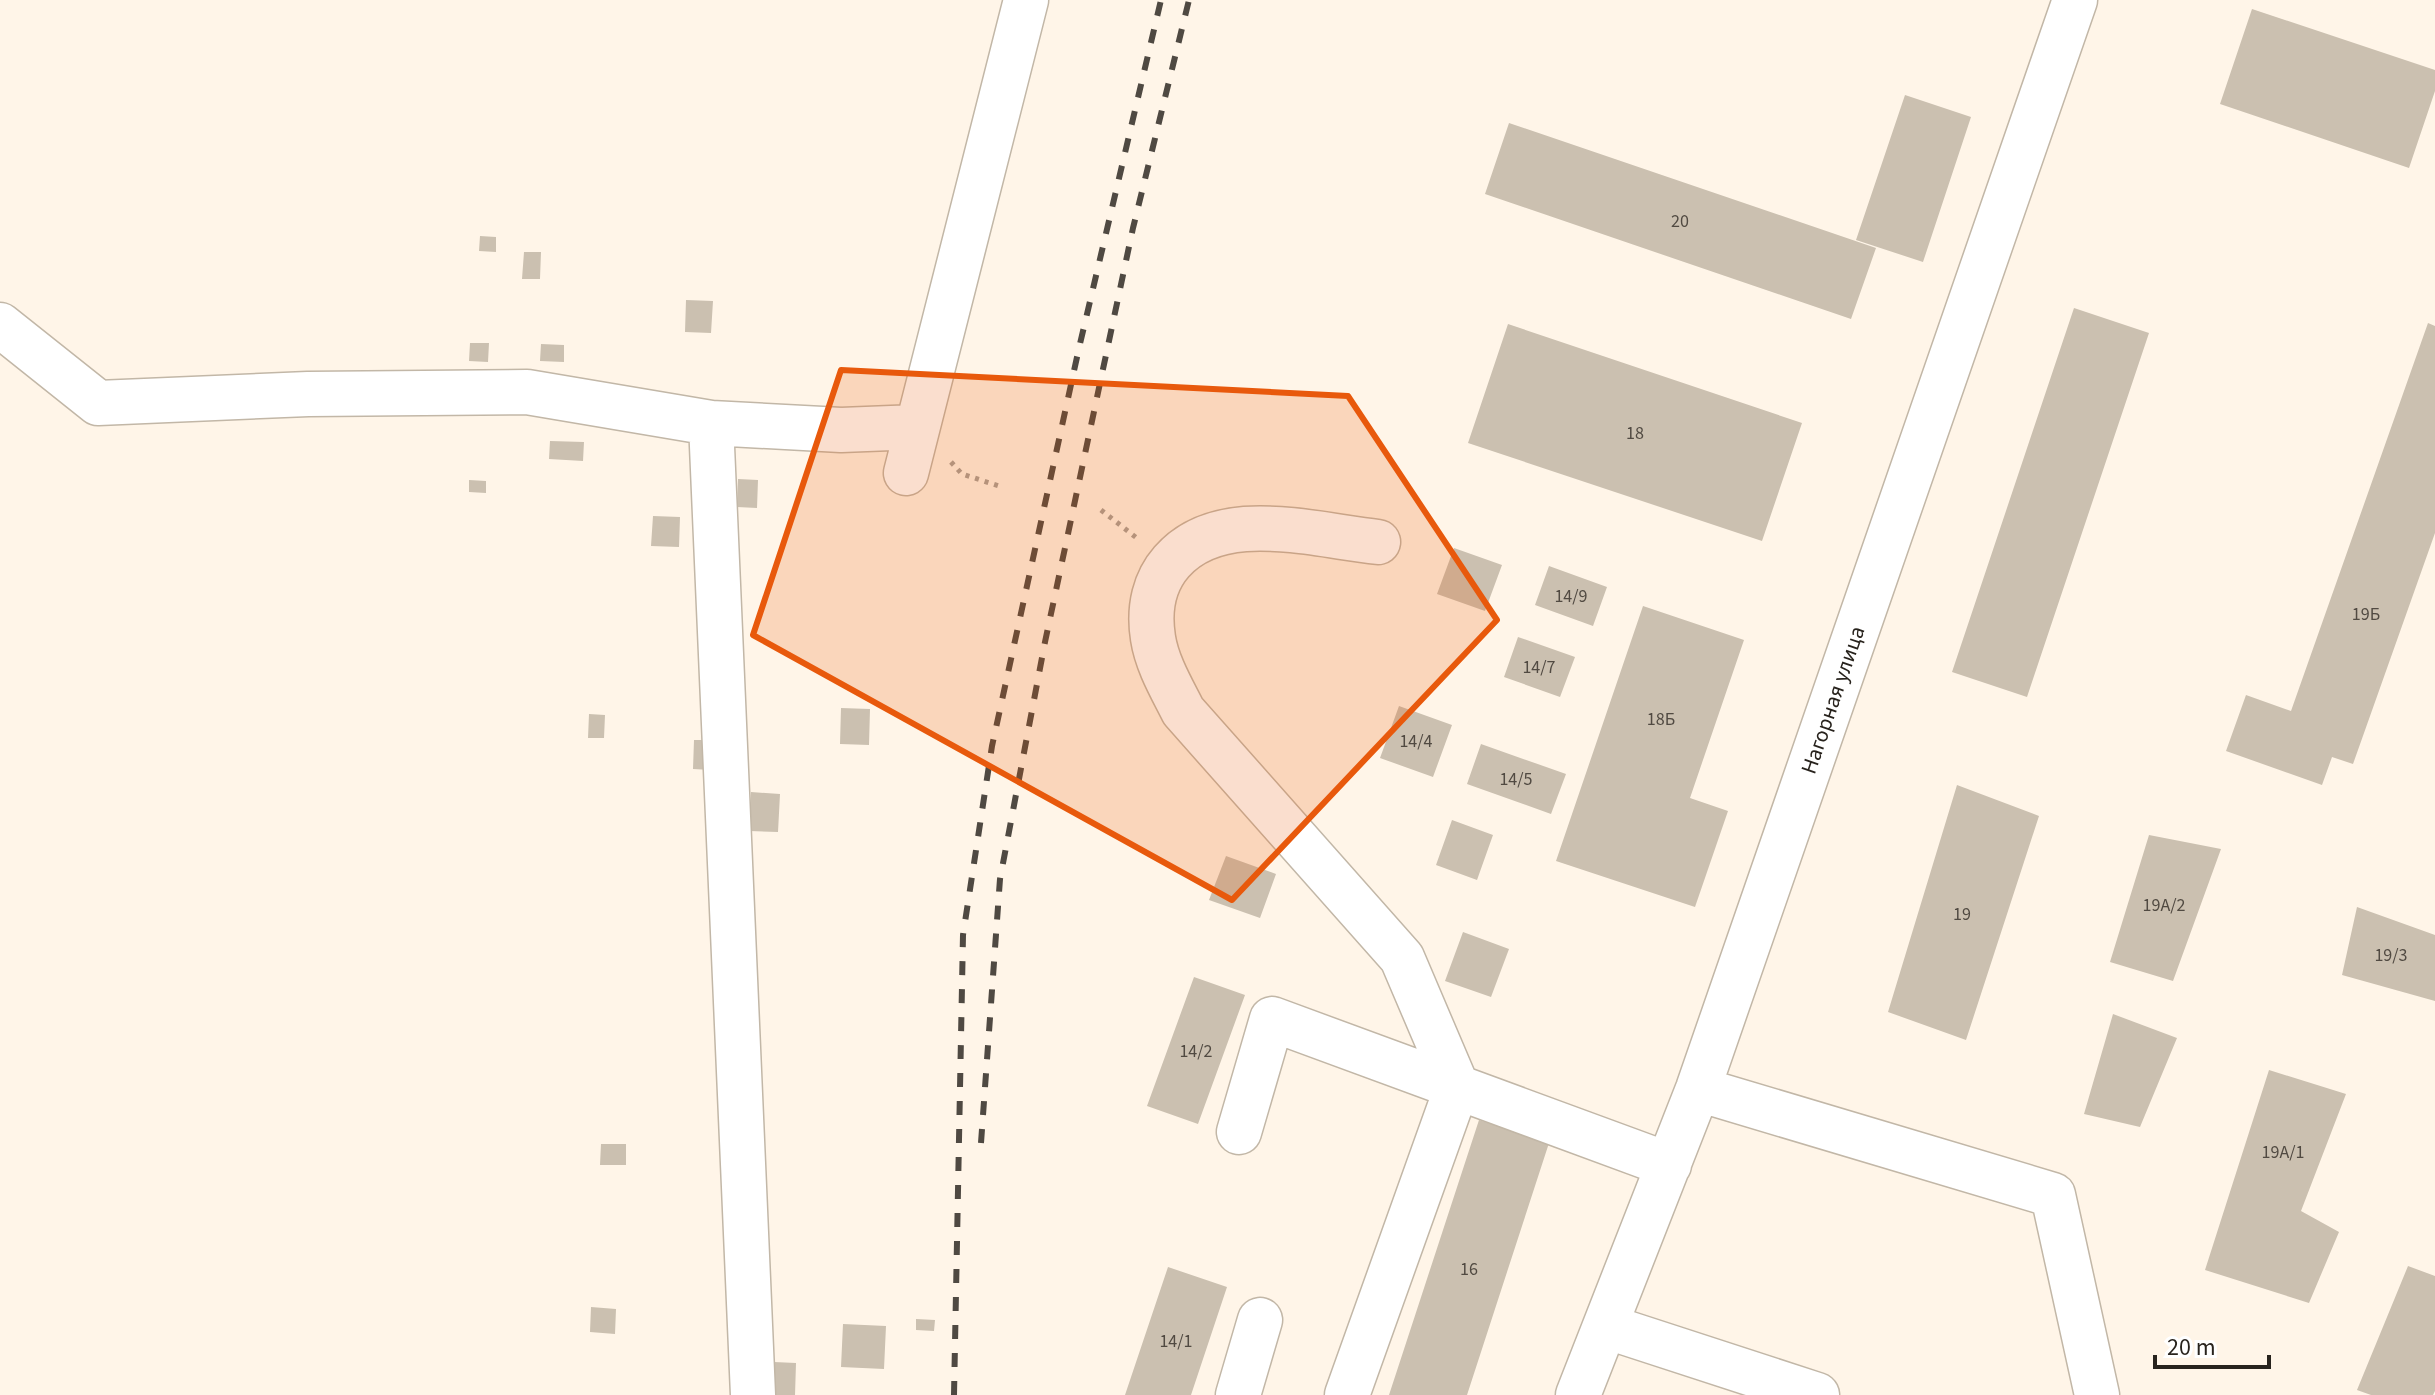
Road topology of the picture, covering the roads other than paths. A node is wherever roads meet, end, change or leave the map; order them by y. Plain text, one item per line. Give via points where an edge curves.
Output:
1 (1026, 0) edge
2 (2075, 0) edge
3 (0, 325) edge
4 (711, 423) junction
5 (917, 427) junction
6 (906, 473) dead end
7 (1378, 542) dead end
8 (1457, 1087) junction
9 (1698, 1089) junction
10 (1239, 1132) dead end
11 (1669, 1165) junction
12 (1260, 1320) dead end
13 (1605, 1326) junction
14 (753, 1395) edge
15 (1238, 1395) edge
16 (1347, 1395) edge
17 (1578, 1395) edge
18 (1817, 1395) edge
19 (2097, 1395) edge

1 - 5 street
2 - 9 street, Нагорная улица
3 - 4 street via 98,403 527,392
4 - 5 street via 841,430
4 - 14 street
5 - 6 street
7 - 8 street via 1243,529 1210,536 1181,551 1163,570 1154,587 1153,638 1183,711 1402,958
8 - 10 street via 1272,1019
8 - 11 street
8 - 16 street
9 - 11 street, Нагорная улица
9 - 19 street via 2053,1195
11 - 13 street, Нагорная улица
12 - 15 street
13 - 17 street, Нагорная улица
13 - 18 street

